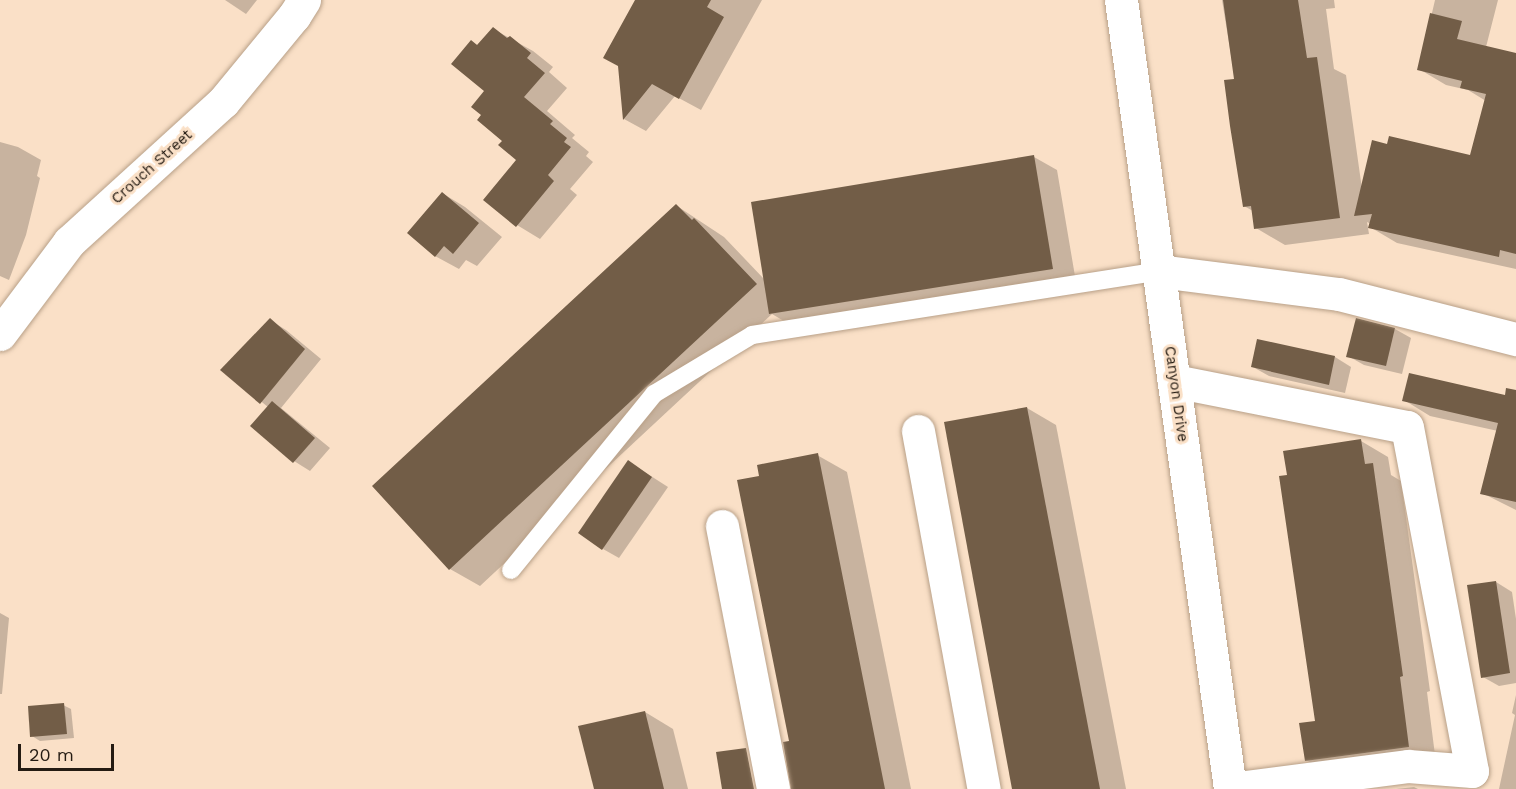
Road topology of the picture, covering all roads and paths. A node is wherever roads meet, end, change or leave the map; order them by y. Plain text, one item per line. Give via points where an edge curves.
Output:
1 (304, 0) edge
2 (1121, 0) edge
3 (1159, 271) junction
4 (0, 334) edge
5 (1516, 339) edge
6 (1174, 381) junction
7 (918, 431) dead end
8 (722, 526) dead end
9 (511, 570) dead end
10 (773, 789) edge
11 (984, 789) edge
12 (1231, 789) edge

1 - 4 street, Crouch Street via 223,102 69,242
2 - 3 street, Canyon Drive
3 - 5 street via 1339,294
3 - 6 street, Canyon Drive
3 - 9 lane via 752,335 654,394
6 - 12 street, Canyon Drive
6 - 12 street via 1407,427 1472,771 1408,766
7 - 11 street
8 - 10 street

